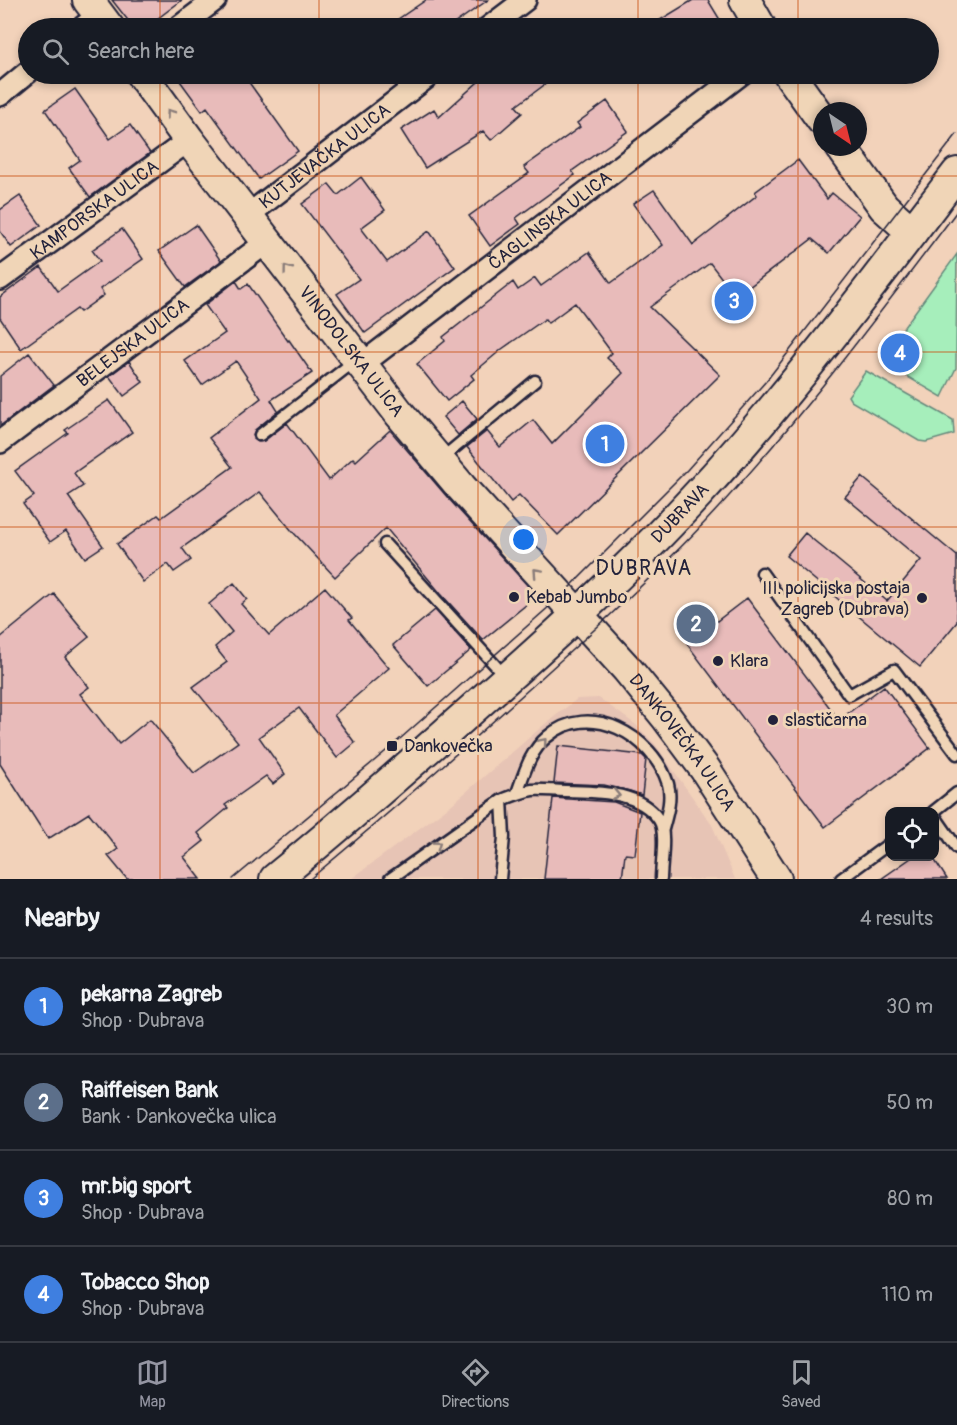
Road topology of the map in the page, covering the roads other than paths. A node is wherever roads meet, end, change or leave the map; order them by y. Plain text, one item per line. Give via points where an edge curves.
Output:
1 (215, 0) edge
2 (525, 0) edge
3 (745, 0) edge
4 (191, 18) edge
5 (501, 18) edge
6 (756, 18) edge
7 (18, 80) edge
8 (148, 84) edge
9 (417, 84) edge
10 (728, 84) edge
11 (796, 84) edge
12 (0, 95) edge
13 (813, 107) edge
14 (189, 140) junction
15 (847, 156) edge
16 (957, 173) edge
17 (247, 216) junction
18 (912, 232) junction
19 (267, 242) junction
20 (0, 279) edge
21 (359, 363) junction
22 (535, 381) dead end
23 (260, 435) dead end
24 (0, 442) edge
25 (438, 461) junction
26 (386, 544) dead end
27 (762, 573) dead end
28 (577, 615) junction
29 (507, 678) junction
30 (957, 754) edge
31 (517, 793) junction
32 (957, 794) edge
33 (502, 800) junction
34 (939, 809) edge
35 (939, 821) edge
36 (663, 831) junction
37 (885, 847) edge
38 (957, 848) edge
39 (275, 879) edge
40 (390, 879) edge
41 (500, 879) edge
42 (661, 879) edge
43 (776, 879) edge
44 (841, 879) edge

1 - 4 street
2 - 5 street
3 - 6 main road
7 - 12 street
14 -> 8 main road, VINODOLSKA ULICA
9 - 17 street, KUTJEVAČKA ULICA
10 - 21 street, ČAGLINSKA ULICA
11 - 13 main road
14 - 17 main road, VINODOLSKA ULICA
14 - 20 street, KAMPORSKA ULICA
15 - 18 main road via 884,207
16 - 18 main road, DUBRAVA
17 - 19 main road, VINODOLSKA ULICA
18 - 28 main road, DUBRAVA via 739,449
21 -> 19 main road, VINODOLSKA ULICA
19 - 24 street, BELEJSKA ULICA
21 - 23 lane
21 - 25 main road, VINODOLSKA ULICA
22 - 25 lane
28 -> 25 main road, VINODOLSKA ULICA
26 - 29 lane
27 - 30 lane via 849,695 894,670
28 - 29 main road, DUBRAVA
28 - 43 main road, DANKOVEČKA ULICA via 667,718
29 - 39 main road, DUBRAVA
31 - 33 lane
31 -> 36 lane via 610,793 629,798 649,810
31 -> 36 lane via 527,763 545,738 563,726 585,721 606,724 627,732 658,765 668,784 670,802
32 - 34 lane
40 -> 33 lane
33 - 41 lane
35 - 38 lane
36 - 42 lane
37 - 44 lane

